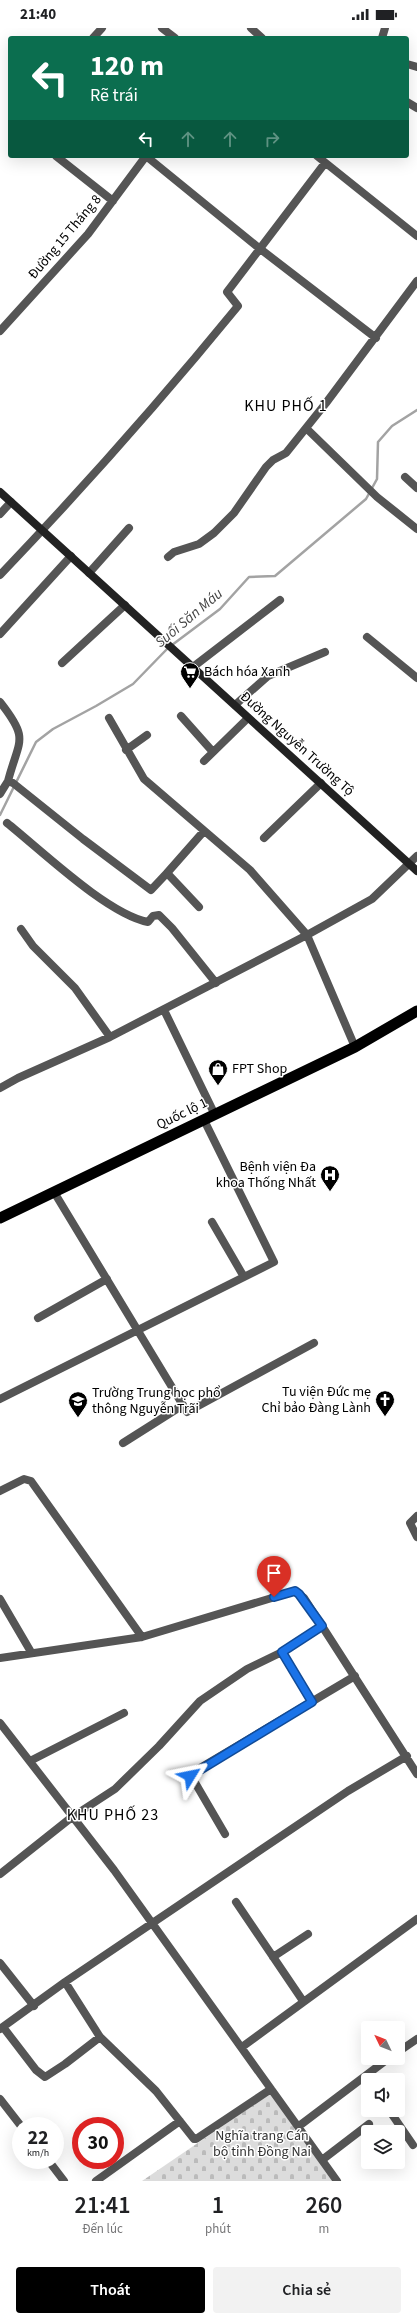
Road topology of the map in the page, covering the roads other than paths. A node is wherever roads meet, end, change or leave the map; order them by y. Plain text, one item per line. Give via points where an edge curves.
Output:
1 (102, 28) edge
2 (162, 28) edge
3 (251, 28) edge
4 (95, 36) edge
5 (172, 36) edge
6 (260, 36) edge
7 (59, 158) edge
8 (145, 158) edge
9 (148, 158) edge
10 (319, 158) edge
11 (325, 163) junction
12 (113, 201) junction
13 (417, 236) edge
14 (259, 248) junction
15 (417, 282) edge
16 (0, 331) edge
17 (376, 338) junction
18 (306, 428) junction
19 (405, 477) dead end
20 (417, 488) edge
21 (0, 492) edge
22 (11, 502) junction
23 (0, 514) edge
24 (129, 528) dead end
25 (417, 529) edge
26 (43, 530) junction
27 (71, 556) junction
28 (168, 557) dead end
29 (89, 573) junction
30 (0, 575) edge
31 (280, 600) dead end
32 (125, 605) junction
33 (0, 634) edge
34 (367, 637) dead end
35 (325, 652) dead end
36 (62, 663) dead end
37 (193, 667) junction
38 (417, 678) edge
39 (0, 702) edge
40 (234, 705) junction
41 (181, 716) dead end
42 (109, 718) dead end
43 (248, 718) junction
44 (147, 735) dead end
45 (126, 750) junction
46 (213, 752) junction
47 (204, 761) dead end
48 (10, 782) junction
49 (321, 783) junction
50 (0, 794) edge
51 (7, 823) dead end
52 (204, 831) junction
53 (264, 838) dead end
54 (417, 856) edge
55 (410, 864) junction
56 (417, 871) edge
57 (168, 873) junction
58 (199, 907) dead end
59 (21, 929) dead end
60 (307, 935) junction
61 (216, 983) junction
62 (164, 1010) junction
63 (417, 1011) edge
64 (110, 1038) junction
65 (355, 1047) junction
66 (0, 1088) edge
67 (215, 1114) junction
68 (204, 1120) junction
69 (54, 1192) junction
70 (0, 1218) edge
71 (212, 1222) dead end
72 (244, 1277) junction
73 (107, 1279) junction
74 (38, 1318) dead end
75 (138, 1330) junction
76 (314, 1343) dead end
77 (0, 1398) edge
78 (183, 1405) junction
79 (123, 1443) dead end
80 (0, 1492) edge
81 (417, 1516) edge
82 (417, 1537) edge
83 (0, 1599) edge
84 (322, 1626) junction
85 (142, 1637) junction
86 (31, 1652) junction
87 (282, 1652) junction
88 (0, 1658) edge
89 (355, 1676) junction
90 (312, 1702) junction
91 (124, 1713) dead end
92 (0, 1723) edge
93 (407, 1756) junction
94 (30, 1762) junction
95 (417, 1774) edge
96 (72, 1816) junction
97 (225, 1834) dead end
98 (0, 1874) edge
99 (236, 1902) dead end
100 (417, 1919) edge
101 (153, 1922) junction
102 (308, 1934) dead end
103 (273, 1957) junction
104 (0, 1963) edge
105 (65, 1982) junction
106 (303, 2001) junction
107 (34, 2006) junction
108 (2, 2028) edge
109 (100, 2037) junction
110 (417, 2038) edge
111 (242, 2047) junction
112 (405, 2047) edge
113 (381, 2065) edge
114 (372, 2073) edge
115 (361, 2082) edge
116 (271, 2090) junction
117 (0, 2099) edge
118 (14, 2117) edge
119 (394, 2117) edge
120 (180, 2121) junction
121 (369, 2124) dead end
122 (299, 2126) junction
123 (413, 2145) dead end
124 (322, 2160) junction
125 (55, 2169) edge
126 (64, 2181) edge
127 (96, 2181) edge
128 (337, 2181) edge

1 - 4 street
2 - 5 street
3 - 6 street
7 - 12 street
8 - 12 street, Đường 15 Tháng 8
9 - 14 street
10 - 11 street
11 - 13 street
11 - 14 street
12 - 16 street, Đường 15 Tháng 8 via 88,234
14 - 17 street
14 - 26 street via 227,292 238,306 178,380
15 - 17 street
17 - 18 street
18 - 25 street via 376,497
18 - 28 street via 286,453 266,467 246,498 224,524 199,544 174,552
19 - 20 street
21 - 22 main road, Đường Nguyễn Trường Tộ
22 - 23 street
22 - 26 main road, Đường Nguyễn Trường Tộ
24 - 29 street
26 - 27 main road, Đường Nguyễn Trường Tộ
26 - 30 street
27 - 29 main road, Đường Nguyễn Trường Tộ
27 - 33 street
29 - 32 main road, Đường Nguyễn Trường Tộ
31 - 37 street
32 - 36 street
32 - 37 main road, Đường Nguyễn Trường Tộ
34 - 38 street
35 - 40 street via 268,676
37 - 40 main road, Đường Nguyễn Trường Tộ
39 - 48 street via 17,724 21,742
40 - 43 main road, Đường Nguyễn Trường Tộ
41 - 46 street
42 - 45 street
43 - 46 street
43 - 49 main road, Đường Nguyễn Trường Tộ
44 - 45 street
45 - 52 street via 144,779
46 - 47 street
48 - 50 street
48 - 57 street via 151,890
49 - 53 street
49 - 55 main road, Đường Nguyễn Trường Tộ
51 - 61 street via 102,900 139,920 148,922 153,916 159,915
52 - 57 street
52 - 60 street via 250,870
54 - 55 street
55 - 56 main road, Đường Nguyễn Trường Tộ
55 - 60 street via 372,899
57 - 58 street
59 - 64 street via 33,946 75,988
60 - 61 street
60 - 65 street
61 - 62 street
62 - 64 street
62 - 67 street
63 - 65 highway, Quốc lộ 1
64 - 66 street
65 - 67 highway, Quốc lộ 1
67 - 68 highway, Quốc lộ 1
68 - 69 highway, Quốc lộ 1
68 - 72 street via 274,1262
69 - 70 highway, Quốc lộ 1
69 - 73 street
71 - 72 street
72 - 75 street
73 - 74 street
73 - 75 street
75 - 77 street
75 - 78 street
76 - 78 street via 188,1412
78 - 79 street
80 - 85 street via 24,1480 31,1481
81 - 82 street via 410,1523
83 - 86 street
84 - 85 street via 304,1598 295,1591
84 - 87 street
84 - 89 street
85 - 86 street
86 - 88 street
87 - 90 street
87 - 96 street via 247,1669 200,1701 160,1746 115,1789
89 - 90 street
89 - 93 street
90 - 97 street via 190,1774
91 - 94 street
92 - 94 street
93 - 95 street
93 - 101 street via 348,1791
94 - 96 street
96 - 98 street
96 - 101 street
99 - 103 street
100 - 106 street
101 - 105 street
101 - 111 street
102 - 103 street
103 - 106 street
104 - 107 street
105 - 107 street
105 - 109 street
106 - 111 street
107 - 108 street
108 - 109 street via 44,2077
109 - 120 street via 156,2091
110 - 112 street
111 - 116 street
113 - 114 street
115 - 122 street
116 - 120 street via 196,2139
116 - 122 street
117 - 118 street
119 - 123 street
120 - 127 street
121 - 124 street
122 - 124 street
124 - 128 street
125 - 126 street

